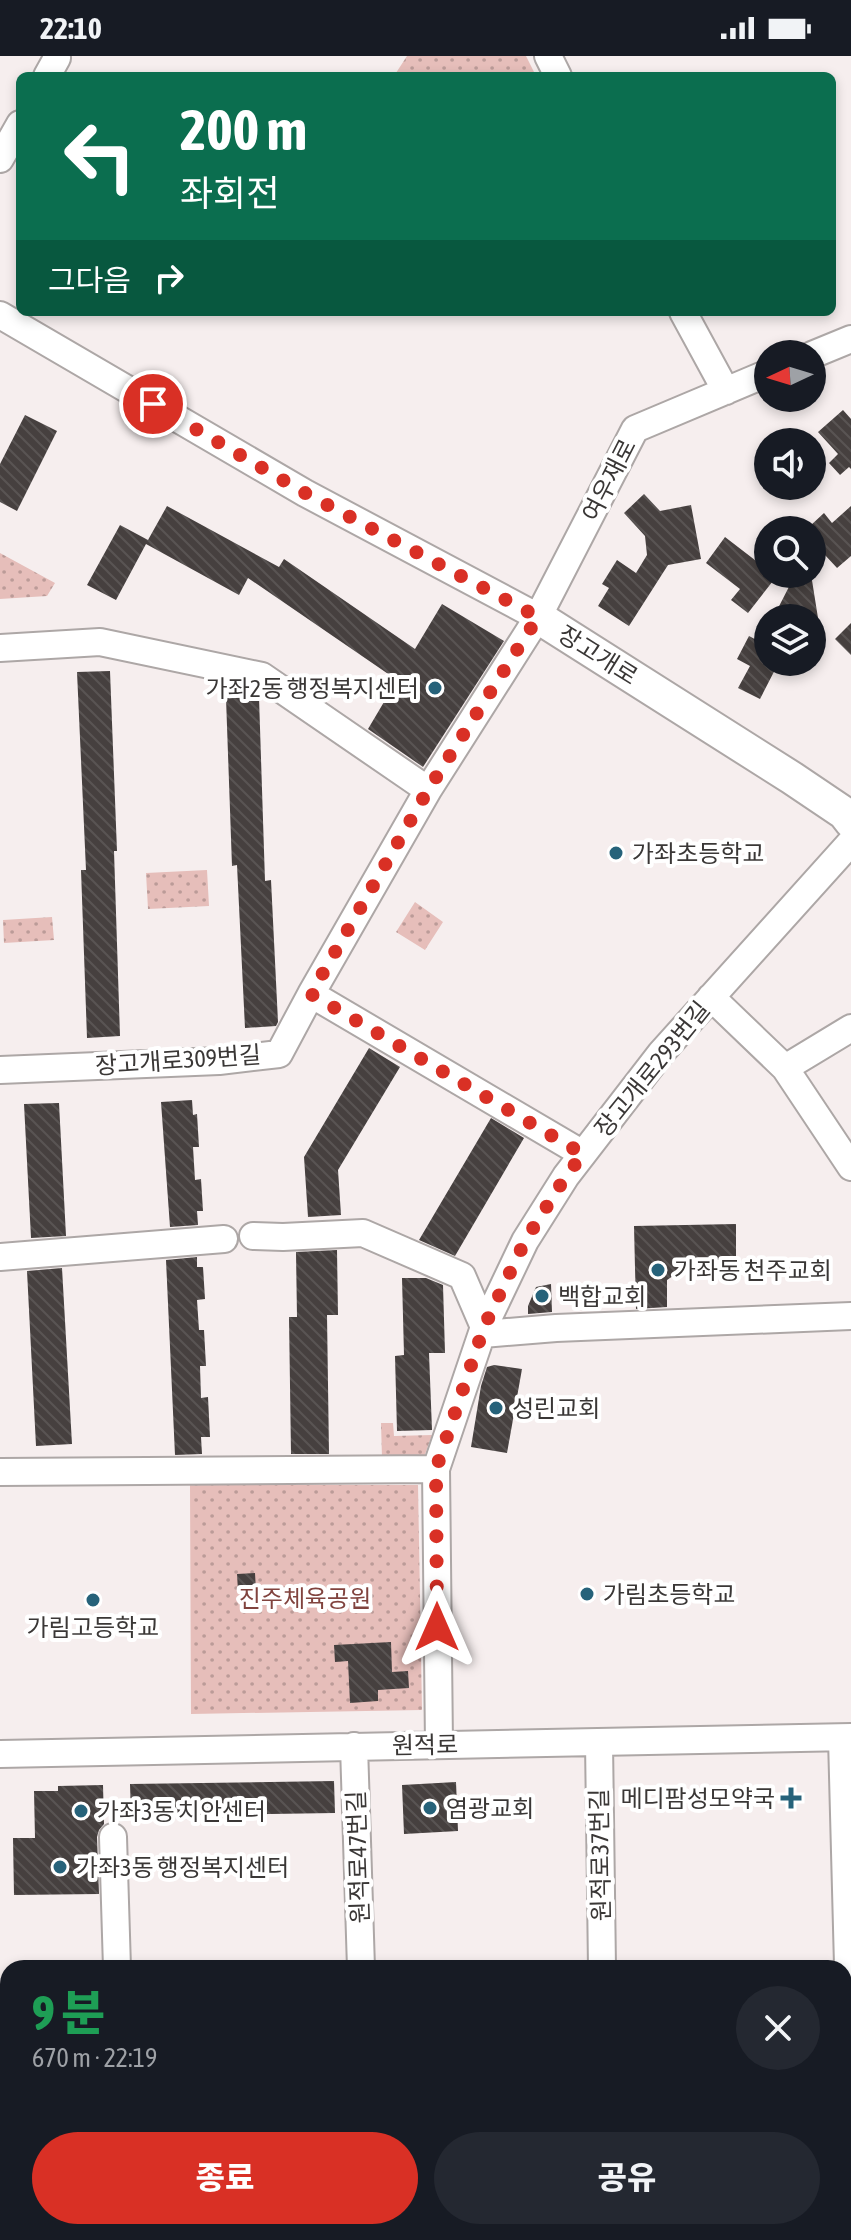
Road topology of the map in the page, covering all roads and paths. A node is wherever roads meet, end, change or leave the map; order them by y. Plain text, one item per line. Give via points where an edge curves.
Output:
1 (16, 131) edge
2 (0, 159) edge
3 (0, 315) edge
4 (685, 316) edge
5 (851, 339) edge
6 (826, 349) edge
7 (754, 379) edge
8 (726, 391) junction
9 (538, 617) junction
10 (0, 648) edge
11 (428, 790) junction
12 (851, 822) edge
13 (851, 842) edge
14 (311, 994) junction
15 (711, 997) junction
16 (851, 1028) edge
17 (785, 1068) junction
18 (0, 1070) edge
19 (583, 1154) junction
20 (851, 1167) edge
21 (253, 1236) dead end
22 (224, 1239) dead end
23 (2, 1257) edge
24 (851, 1316) edge
25 (484, 1330) junction
26 (436, 1469) junction
27 (0, 1472) edge
28 (846, 1738) edge
29 (599, 1742) junction
30 (439, 1744) junction
31 (354, 1746) junction
32 (0, 1754) edge
33 (113, 1837) dead end
34 (117, 1960) edge
35 (361, 1960) edge
36 (602, 1960) edge
37 (849, 1960) edge

1 - 2 street
3 - 9 street, 장고개로 via 305,493
4 - 8 street
5 - 6 street
7 - 8 street, 여우재로
8 - 9 street, 여우재로 via 635,429
9 - 11 street, 장고개로309번길
9 - 12 main road, 장고개로 via 805,787
10 - 11 street via 100,642 262,676
11 - 14 street, 장고개로309번길
13 - 15 street, 장고개로293번길
14 - 18 street, 장고개로309번길 via 279,1054
14 - 19 street
15 - 17 street
15 - 19 street, 장고개로293번길
16 - 17 street
17 - 20 street
19 - 25 street, 장고개로293번길 via 525,1241
21 - 25 street via 363,1233 462,1276
22 - 23 street
24 - 25 street
25 - 26 street, 장고개로293번길
26 - 27 street
26 - 30 street, 장고개로293번길
28 - 29 street, 원적로
28 - 37 street
29 - 30 street, 원적로
29 - 36 street, 원적로37번길
30 - 31 street, 원적로
31 - 32 street, 원적로
31 - 35 street, 원적로47번길
33 - 34 street

